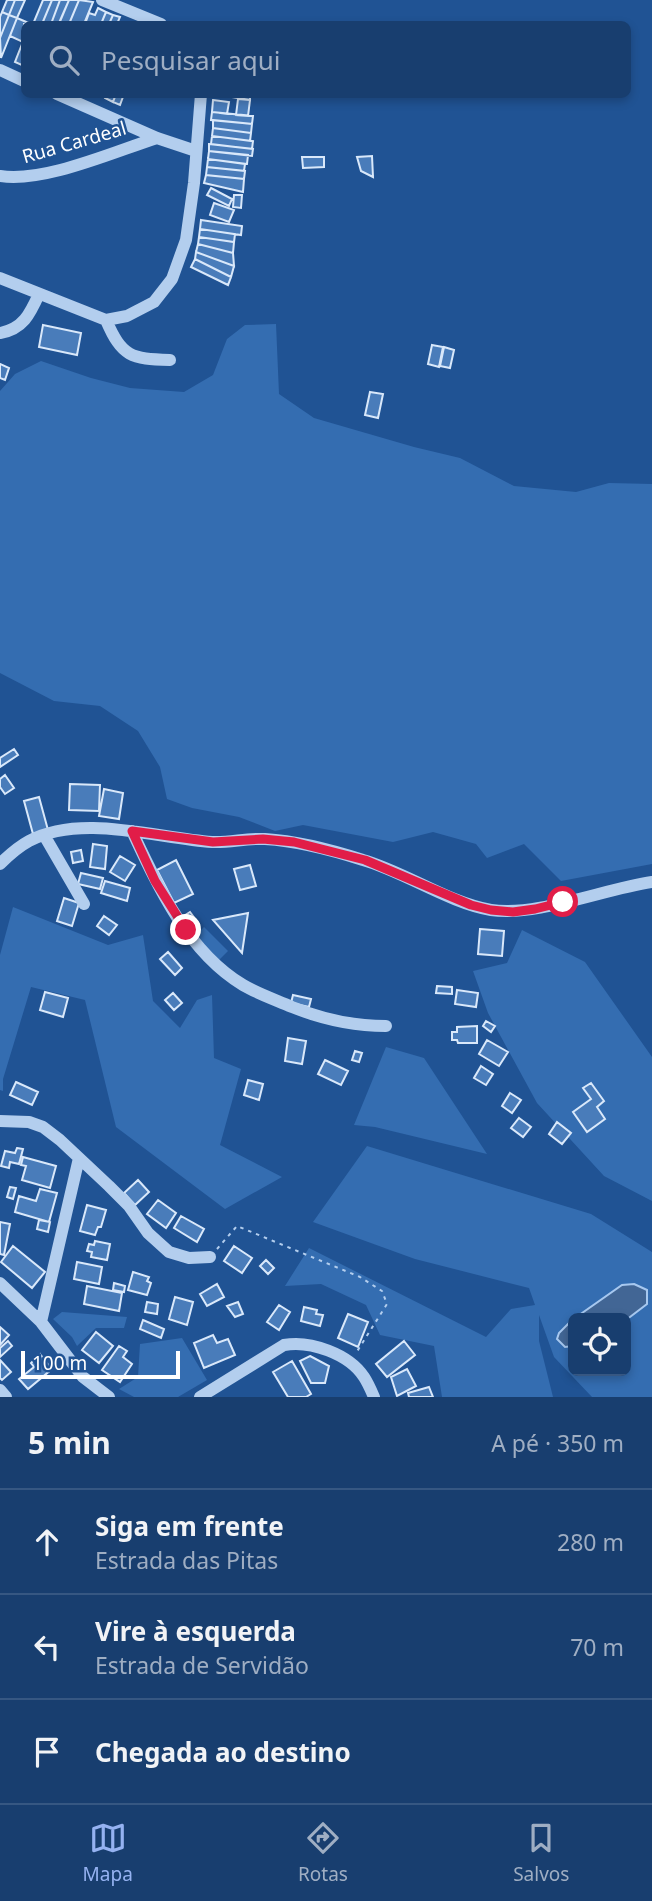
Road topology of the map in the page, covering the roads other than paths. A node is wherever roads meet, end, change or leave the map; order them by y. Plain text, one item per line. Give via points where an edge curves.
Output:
1 (102, 0) edge
2 (153, 21) edge
3 (0, 70) edge
4 (21, 80) edge
5 (66, 98) edge
6 (201, 98) edge
7 (157, 138) junction
8 (196, 151) junction
9 (0, 176) edge
10 (0, 278) edge
11 (39, 294) junction
12 (106, 320) junction
13 (0, 333) edge
14 (170, 360) dead end
15 (132, 831) junction
16 (44, 835) junction
17 (0, 864) edge
18 (652, 882) edge
19 (84, 904) dead end
20 (386, 1026) dead end
21 (0, 1121) edge
22 (79, 1158) junction
23 (210, 1257) road end
24 (0, 1283) edge
25 (41, 1322) junction
26 (0, 1390) edge
27 (6, 1397) edge
28 (109, 1397) edge
29 (200, 1397) edge
30 (374, 1397) edge

1 - 2 street
3 - 4 street
5 - 7 street
6 - 8 street
7 - 8 street
7 - 9 street, Rua Cardeal via 65,168 13,178
8 - 12 street via 186,240 172,279 154,303
10 - 11 street
11 - 12 street
11 - 13 street via 20,326
12 - 14 street via 128,354
15 - 16 street via 84,829
15 - 18 street via 213,842 294,842 365,860 491,910 535,909
15 - 20 street via 155,881 186,930 236,980 318,1017
16 - 17 street via 16,849
16 - 19 street
21 - 22 street via 43,1127
22 - 23 street via 169,1252 189,1258
22 - 25 street
24 - 25 street
25 - 28 street via 83,1377
26 - 27 street
29 - 30 street via 284,1345 298,1342 350,1362 364,1376

